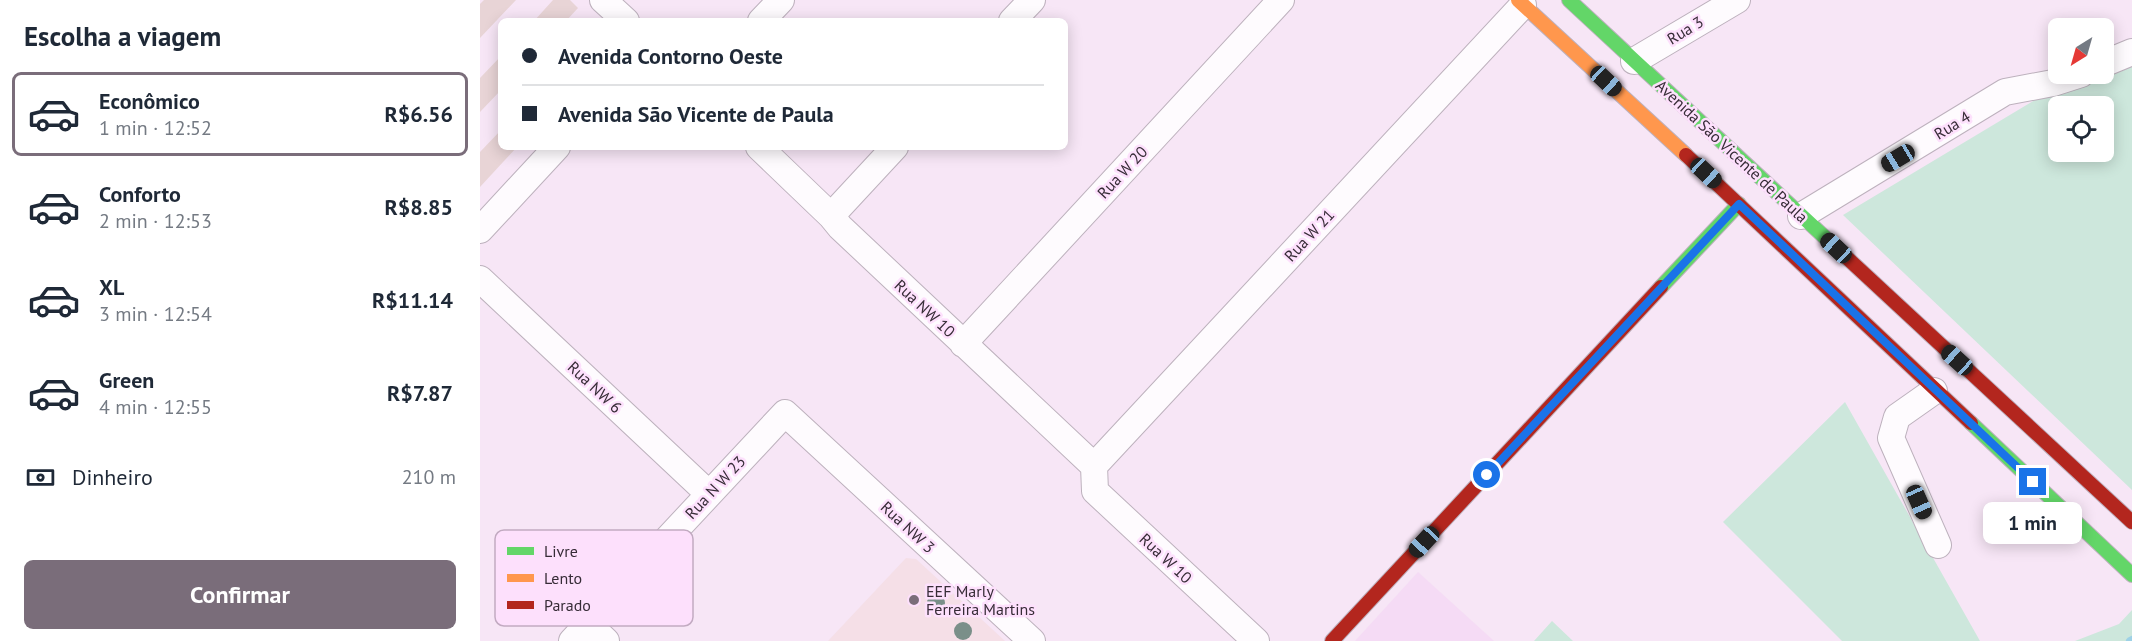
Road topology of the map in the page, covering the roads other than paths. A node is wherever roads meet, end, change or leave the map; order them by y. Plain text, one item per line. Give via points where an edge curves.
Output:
1 (603, 0) edge
2 (781, 0) edge
3 (1032, 0) edge
4 (1281, 0) edge
5 (1569, 0) edge
6 (1737, 0) edge
7 (1521, 2) edge
8 (623, 18) edge
9 (764, 18) edge
10 (1015, 18) edge
11 (2132, 52) edge
12 (2114, 59) edge
13 (1634, 61) junction
14 (2048, 83) edge
15 (554, 150) edge
16 (762, 150) edge
17 (892, 150) edge
18 (1739, 204) junction
19 (831, 216) junction
20 (1801, 216) junction
21 (480, 230) edge
22 (480, 279) edge
23 (963, 344) junction
24 (1934, 391) junction
25 (785, 413) joint
26 (2002, 415) junction
27 (1983, 435) junction
28 (1094, 466) junction
29 (709, 494) junction
30 (2132, 522) edge
31 (678, 530) edge
32 (1938, 545) dead end
33 (2132, 575) edge
34 (1032, 641) edge
35 (1256, 641) edge
36 (1332, 641) edge

1 - 8 street
2 - 9 street
3 - 10 street
4 - 23 street, Rua W 20
5 - 13 main road, Avenida São Vicente de Paula
6 - 13 street, Rua 3
7 - 18 main road, Avenida São Vicente de Paula
7 - 28 street, Rua W 21
11 - 12 street
13 - 20 main road, Avenida São Vicente de Paula
14 - 20 street, Rua 4 via 2005,92
15 - 21 street
16 - 19 street, Rua NW 10
17 - 19 street
18 - 24 main road, Avenida São Vicente de Paula
18 - 36 main road
19 - 23 street, Rua NW 10
20 - 26 main road, Avenida São Vicente de Paula
22 - 29 street, Rua NW 6
23 - 28 street, Rua NW 10
24 - 27 main road, Avenida São Vicente de Paula
24 - 32 street via 1897,417 1891,438
25 - 29 street, Rua N W 23
25 - 34 street, Rua NW 3
26 - 27 main road
26 - 30 main road, Avenida São Vicente de Paula
27 - 33 main road, Avenida São Vicente de Paula
28 - 35 street, Rua W 10 via 1095,491
29 - 31 street, Rua N W 23

